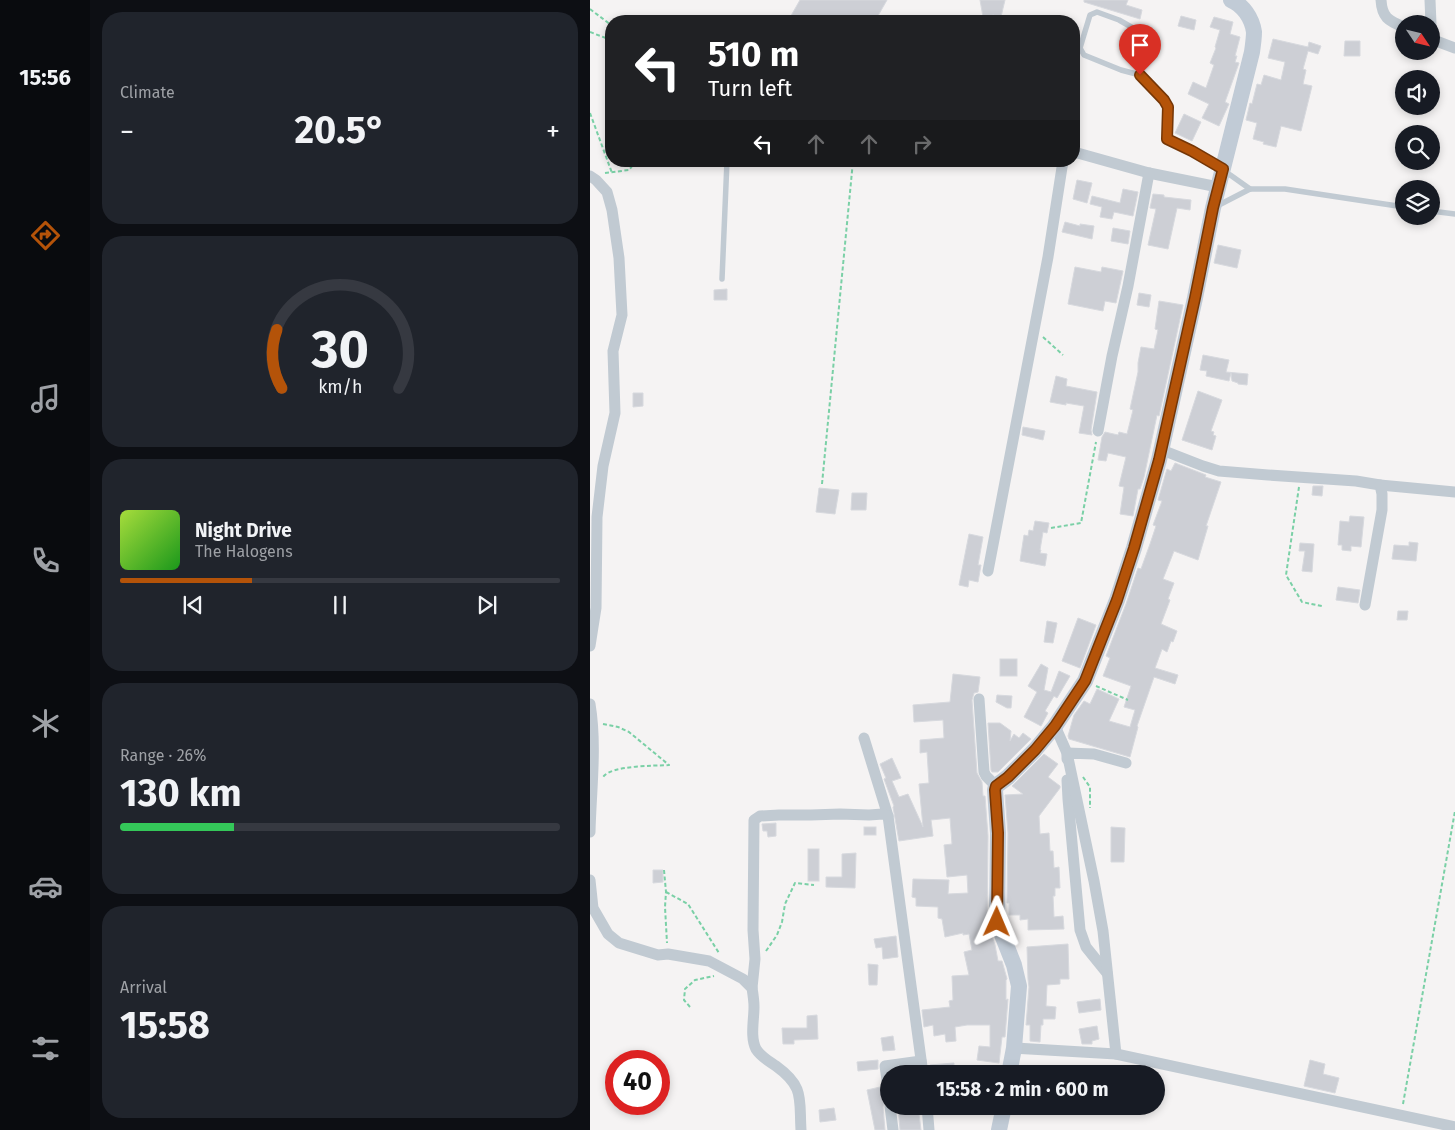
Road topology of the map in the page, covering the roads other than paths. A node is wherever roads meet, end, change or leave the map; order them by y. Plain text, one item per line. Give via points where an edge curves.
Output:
1 (1231, 0) edge
2 (1381, 0) edge
3 (1430, 0) edge
4 (1431, 15) edge
5 (1395, 23) edge
6 (1440, 42) edge
7 (1455, 48) edge
8 (1140, 75) junction
9 (1080, 154) edge
10 (727, 167) edge
11 (1062, 167) edge
12 (1223, 169) junction
13 (1150, 173) junction
14 (590, 176) edge
15 (1218, 187) junction
16 (1250, 188) junction
17 (1395, 206) edge
18 (1213, 208) junction
19 (1440, 212) edge
20 (1455, 214) edge
21 (722, 279) dead end
22 (1098, 431) road end
23 (1162, 450) junction
24 (1380, 485) junction
25 (1455, 492) edge
26 (988, 571) dead end
27 (1365, 605) dead end
28 (590, 646) edge
29 (980, 699) dead end
30 (590, 704) edge
31 (1055, 726) junction
32 (864, 738) dead end
33 (1067, 753) junction
34 (1126, 763) dead end
35 (996, 786) junction
36 (888, 816) junction
37 (590, 832) edge
38 (590, 880) edge
39 (592, 908) edge
40 (1108, 974) junction
41 (752, 988) junction
42 (1014, 1048) junction
43 (1116, 1054) junction
44 (921, 1061) junction
45 (892, 1065) edge
46 (922, 1065) edge
47 (1011, 1065) edge
48 (891, 1115) edge
49 (927, 1115) edge
50 (1002, 1115) edge
51 (1455, 1126) edge
52 (801, 1130) edge
53 (893, 1130) edge
54 (929, 1130) edge
55 (998, 1130) edge

1 - 12 street via 1243,8 1254,32
2 - 5 street via 1384,15
3 - 4 street
6 - 7 street
8 - 8 lane via 1084,55 1080,48 1090,15 1097,12 1133,28 1138,44
8 - 12 lane via 1168,107 1167,139
9 - 13 street
10 - 21 lane
11 - 26 street via 1048,258
12 - 15 street
12 - 16 lane
13 - 15 street
13 - 22 street
14 - 28 street via 607,192 612,210 622,315 613,350 615,413 603,466 597,517 596,608
15 - 18 street
16 - 17 lane via 1285,189
16 - 18 lane
18 - 23 street
19 - 20 lane
23 - 24 street via 1219,470
23 - 31 street via 1117,600 1085,681
24 - 25 street
24 - 27 street via 1382,510
29 - 35 street via 984,772
30 - 37 street via 593,747
31 - 33 street
31 - 35 street via 1035,750
32 - 36 street
33 - 34 street via 1094,754
33 - 40 street via 1094,881
33 - 40 street via 1080,930 1086,947
35 - 42 street via 997,922 1019,986
36 - 41 street via 779,815 760,816 754,820 755,960
36 - 44 street
38 - 39 street
39 - 41 street via 608,934 619,943 647,952 709,961 743,979
40 - 43 street
41 - 52 street via 753,1040 757,1050 797,1086
42 - 43 street
42 - 47 street
43 - 51 street
44 - 45 street
44 - 46 street
48 - 53 street
49 - 54 street
50 - 55 street

